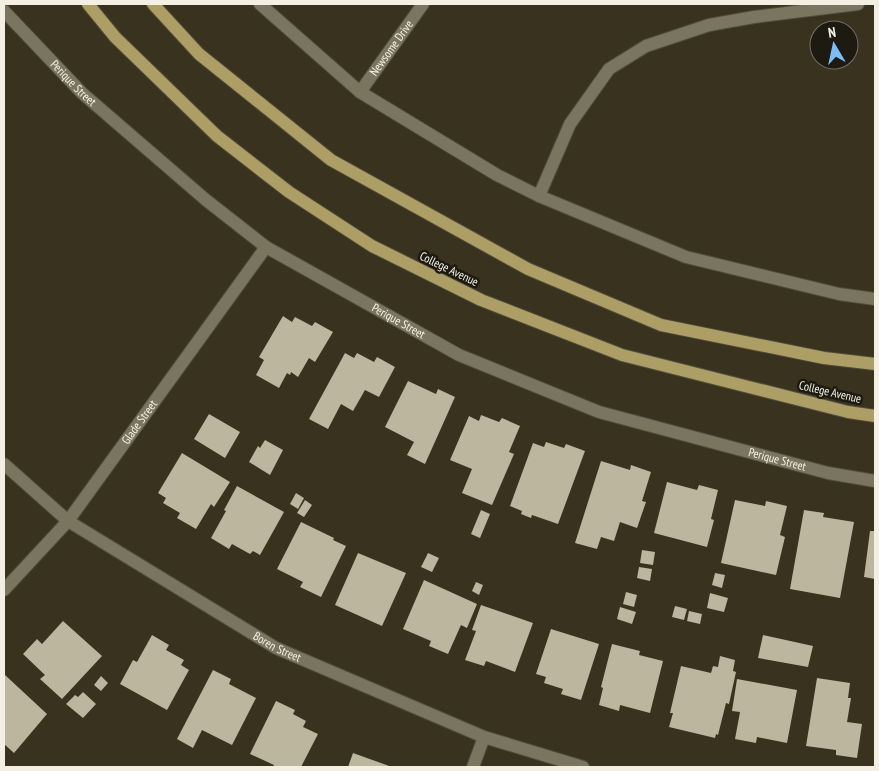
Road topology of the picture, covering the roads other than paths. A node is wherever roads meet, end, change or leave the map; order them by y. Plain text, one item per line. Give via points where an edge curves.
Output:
1 (88, 4) edge
2 (153, 4) edge
3 (260, 4) edge
4 (423, 4) edge
5 (858, 4) edge
6 (4, 10) edge
7 (360, 92) junction
8 (539, 196) junction
9 (266, 246) junction
10 (875, 299) edge
11 (875, 364) edge
12 (875, 416) edge
13 (4, 464) edge
14 (875, 480) edge
15 (68, 521) junction
16 (4, 590) edge
17 (484, 737) junction
18 (473, 767) edge
19 (583, 767) edge

1 - 12 main road, College Avenue via 115,37 217,136 289,192 372,246 481,300 622,355
2 - 11 main road via 200,54 331,160 528,269 660,324 824,358
3 - 7 street
4 - 7 street, Newsome Drive
5 - 8 street via 709,25 646,46 608,69 570,124
6 - 9 street, Perique Street via 82,94 206,200
7 - 8 street via 497,175
8 - 10 street via 686,257 839,294
9 - 14 street, Perique Street via 459,355 599,412 828,474
9 - 15 street, Glade Street
13 - 15 street, Boren Street
15 - 16 street, Glade Street
15 - 17 street, Boren Street via 276,648
17 - 18 street
17 - 19 street, Boren Street

